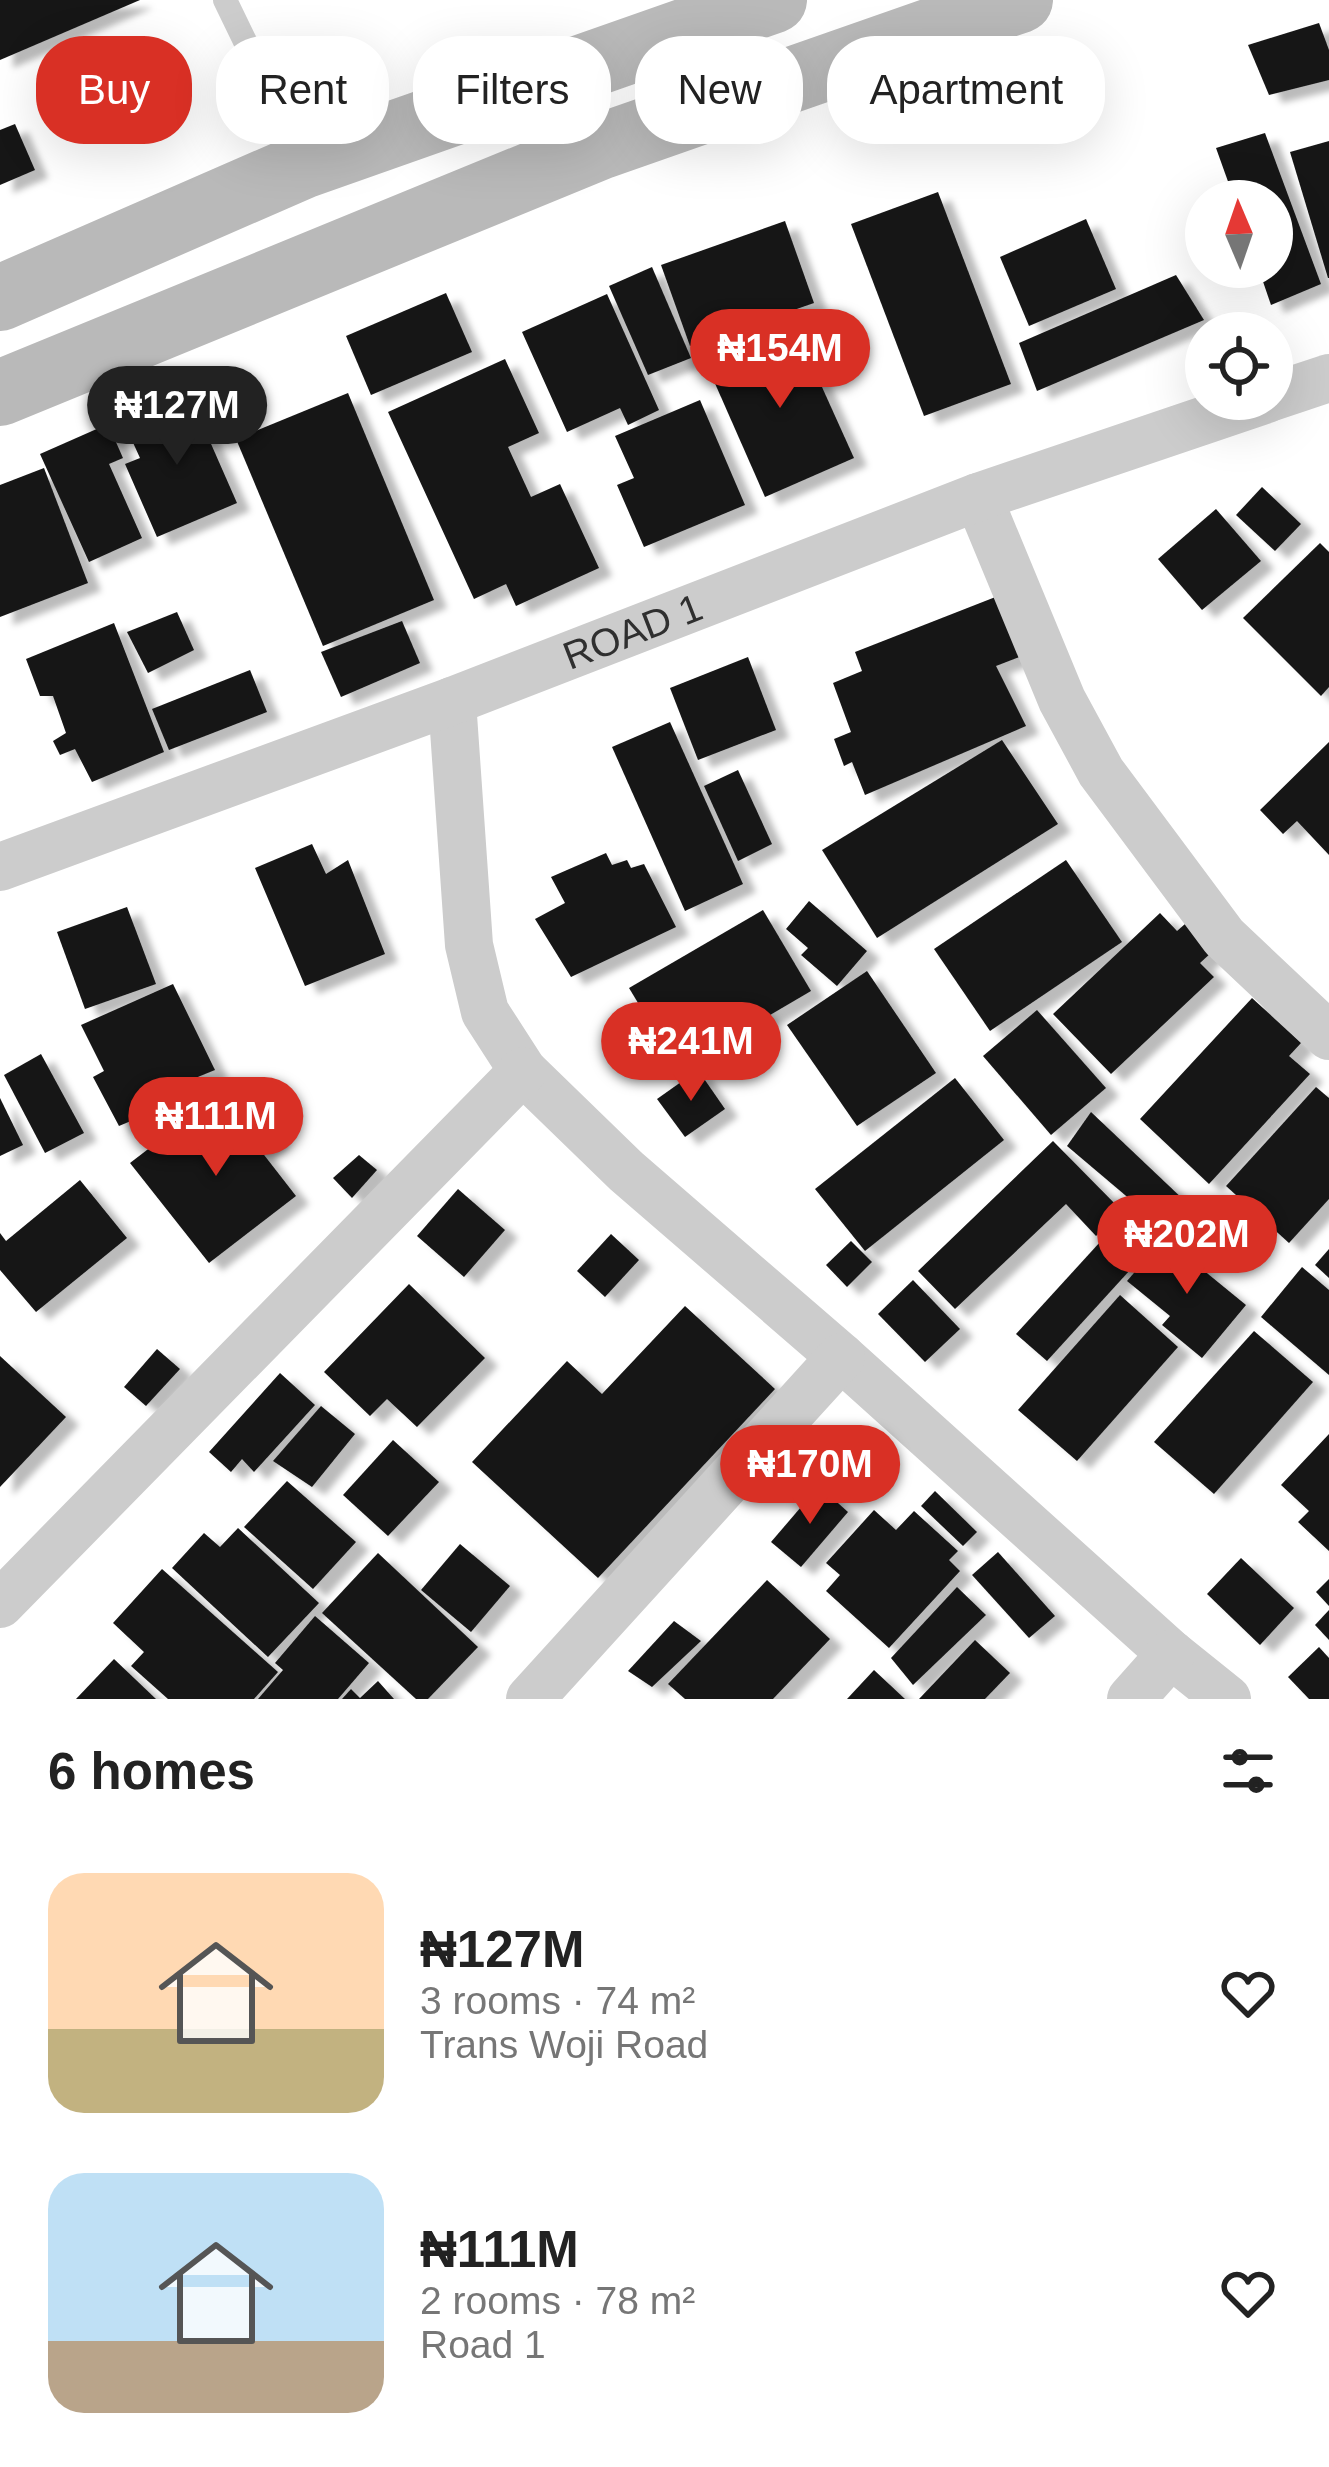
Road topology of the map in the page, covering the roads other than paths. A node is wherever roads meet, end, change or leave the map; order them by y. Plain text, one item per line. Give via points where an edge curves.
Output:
1 (225, 0) edge
2 (1020, 0) edge
3 (758, 3) edge
4 (763, 36) edge
5 (803, 76) edge
6 (635, 134) edge
7 (305, 165) junction
8 (0, 298) edge
9 (1329, 378) edge
10 (1293, 390) edge
11 (0, 393) edge
12 (1204, 420) edge
13 (978, 497) junction
14 (452, 701) junction
15 (0, 867) edge
16 (1329, 1036) edge
17 (523, 1071) junction
18 (841, 1357) junction
19 (1, 1602) edge
20 (1171, 1654) junction
21 (530, 1699) edge
22 (1131, 1699) edge
23 (1227, 1699) edge

1 - 7 lane
2 - 5 main road
3 - 4 main road
3 - 7 main road
6 - 11 main road
7 - 8 main road
9 - 10 street, ROAD 1
12 - 13 street, ROAD 1
13 - 14 street, ROAD 1
13 - 16 street via 1062,700 1101,772 1224,937
14 - 15 street, ROAD 1
14 - 17 street via 469,945 485,1012
17 - 18 street
17 - 19 street
18 - 20 street
18 - 21 street
20 - 22 street
20 - 23 street

